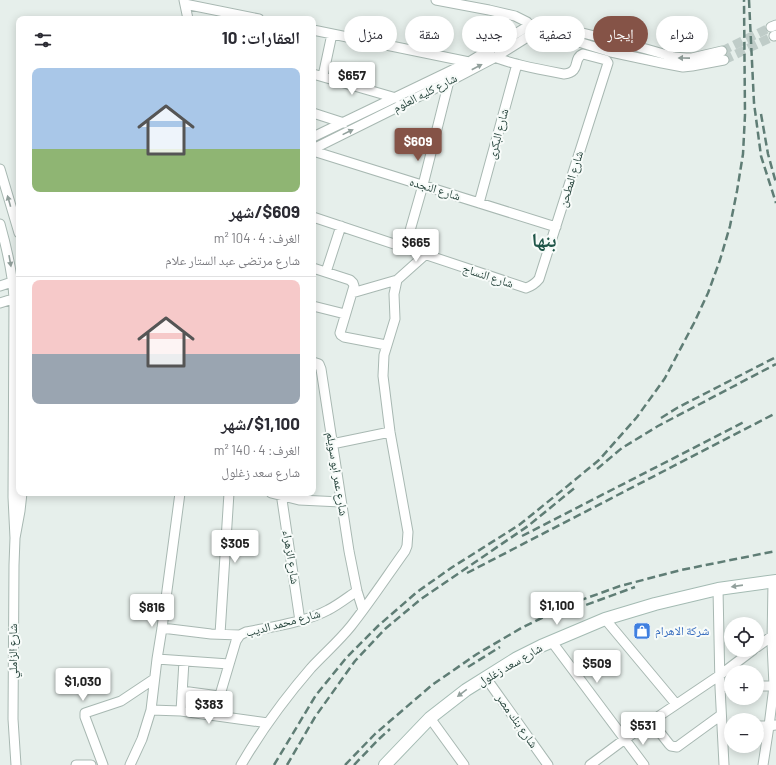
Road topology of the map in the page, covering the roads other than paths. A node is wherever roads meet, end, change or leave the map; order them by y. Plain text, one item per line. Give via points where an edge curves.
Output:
1 (436, 0) edge
2 (184, 2) edge
3 (187, 16) edge
4 (246, 16) edge
5 (525, 21) edge
6 (316, 31) edge
7 (525, 32) edge
8 (332, 34) junction
9 (525, 34) edge
10 (585, 34) edge
11 (484, 53) junction
12 (723, 55) tunnel mouth
13 (494, 58) junction
14 (469, 62) junction
15 (517, 64) junction
16 (451, 71) junction
17 (316, 75) edge
18 (323, 76) junction
19 (450, 81) junction
20 (396, 98) junction
21 (316, 114) edge
22 (344, 123) junction
23 (316, 136) edge
24 (316, 148) edge
25 (316, 151) edge
26 (0, 169) edge
27 (423, 186) junction
28 (479, 203) junction
29 (316, 218) edge
30 (16, 223) edge
31 (0, 224) edge
32 (341, 226) junction
33 (556, 227) junction
34 (405, 248) junction
35 (425, 255) junction
36 (316, 269) edge
37 (326, 272) junction
38 (16, 280) edge
39 (398, 280) junction
40 (0, 286) edge
41 (526, 288) joint
42 (353, 290) junction
43 (16, 298) edge
44 (0, 303) edge
45 (316, 307) edge
46 (345, 314) junction
47 (386, 344) junction
48 (16, 348) edge
49 (316, 363) edge
50 (390, 432) junction
51 (332, 444) junction
52 (22, 496) edge
53 (180, 496) edge
54 (229, 496) edge
55 (281, 496) edge
56 (287, 496) edge
57 (341, 502) junction
58 (15, 538) junction
59 (774, 581) edge
60 (718, 589) junction
61 (357, 591) junction
62 (364, 610) junction
63 (605, 619) junction
64 (300, 621) junction
65 (162, 628) junction
66 (220, 634) junction
67 (240, 635) junction
68 (552, 642) junction
69 (773, 642) edge
70 (744, 657) edge
71 (157, 658) junction
72 (184, 661) junction
73 (229, 664) junction
74 (720, 675) junction
75 (486, 678) junction
76 (154, 679) junction
77 (764, 686) edge
78 (775, 686) edge
79 (720, 687) junction
80 (724, 687) edge
81 (182, 691) junction
82 (220, 696) junction
83 (676, 704) junction
84 (151, 710) junction
85 (181, 711) junction
86 (214, 715) junction
87 (721, 715) junction
88 (430, 718) junction
89 (651, 721) junction
90 (724, 722) edge
91 (268, 723) junction
92 (772, 726) edge
93 (625, 739) junction
94 (725, 753) edge
95 (388, 764) edge
96 (16, 765) edge
97 (76, 765) edge
98 (91, 765) edge
99 (103, 765) edge
100 (130, 765) edge
101 (241, 765) edge
102 (464, 765) edge
103 (548, 765) edge
104 (590, 765) edge
105 (644, 765) edge
106 (724, 765) edge
107 (762, 765) edge

1 - 5 street via 515,16
2 - 3 street
2 - 4 street
6 - 8 street
7 - 11 street, شارع كليه العلوم
8 - 14 street
8 - 18 street
9 - 13 street, شارع كليه العلوم
10 - 12 street via 674,57
11 - 13 street
11 - 14 street, شارع كليه العلوم
13 - 15 street
19 -> 13 street, شارع كليه العلوم
14 - 16 street, شارع كليه العلوم
15 - 28 street, شارع البكرى
15 - 33 street, شارع المطحن via 564,74 573,71 578,57 583,54 606,60 608,64
16 - 19 street
16 - 20 street, شارع كليه العلوم
17 - 18 street
18 - 20 street
24 -> 19 street, شارع كليه العلوم
19 - 27 street
20 - 22 street, شارع كليه العلوم
21 - 22 street
22 - 23 street, شارع كليه العلوم
25 - 27 street, شارع النجده
30 -> 26 street
27 - 28 street, شارع النجده
27 - 34 street
28 - 33 street, شارع النجده
29 - 32 street, شارع النساج
31 -> 38 street, شارع الزاملي
32 - 34 street, شارع النساج
32 - 37 street
33 - 41 street, شارع المطحن via 539,279 532,287
34 - 35 street, شارع النساج
35 - 39 street
35 - 41 street, شارع النساج
36 - 37 street
37 - 42 street via 350,280 353,283
38 - 40 street
39 - 42 street
39 - 47 street via 394,294 394,319
42 - 46 street
43 - 44 street
45 - 46 street
46 - 47 street via 341,335
47 - 50 street via 383,376
48 - 58 street, شارع الزاملي via 13,497
49 - 51 street, شارع عمر ابو سويلم via 321,369
50 - 51 street
50 - 62 street via 408,540 405,551
51 - 57 street, شارع عمر ابو سويلم
52 - 58 street, شارع الزاملي
53 - 65 street
54 - 66 street
55 - 64 street, شارع الزهراء
56 - 57 street via 299,500
57 - 61 street, شارع عمر ابو سويلم
58 - 96 street, شارع الزاملي via 13,719
59 -> 60 main road, شارع سعد زغلول
59 - 69 street
60 - 63 main road, شارع سعد زغلول
60 - 74 street
61 - 62 street, شارع عمر ابو سويلم
61 - 64 street, شارع محمد الديب via 329,610
62 - 91 street via 311,668
63 - 68 main road, شارع سعد زغلول
63 - 83 street
64 - 67 street, شارع محمد الديب
65 - 66 street
65 - 71 street
66 - 67 street
67 - 73 street, شارع محمد الديب
68 - 75 main road, شارع سعد زغلول via 517,658
68 - 93 street
69 - 78 street
70 - 74 street
71 - 72 street
71 - 76 street
72 - 73 street
72 - 81 street
73 - 82 street, شارع محمد الديب
74 - 79 street
74 - 83 street
75 -> 88 main road, شارع سعد زغلول
75 - 103 street, شارع بنك مصر
76 - 84 street
76 - 99 street via 121,701 85,713
77 - 78 street
78 - 92 street
79 - 80 street
79 - 87 street
81 - 82 street
81 - 85 street
82 - 86 street, شارع محمد الديب
83 - 89 street
84 - 85 street
84 - 100 street
85 - 86 street
86 - 91 street
87 - 89 street via 677,747 669,744
87 - 90 street
88 - 95 main road, شارع سعد زغلول
88 - 102 street
89 - 93 street
91 - 101 street
92 - 107 street
93 - 104 street
93 - 105 street
94 - 106 street
97 - 98 street

